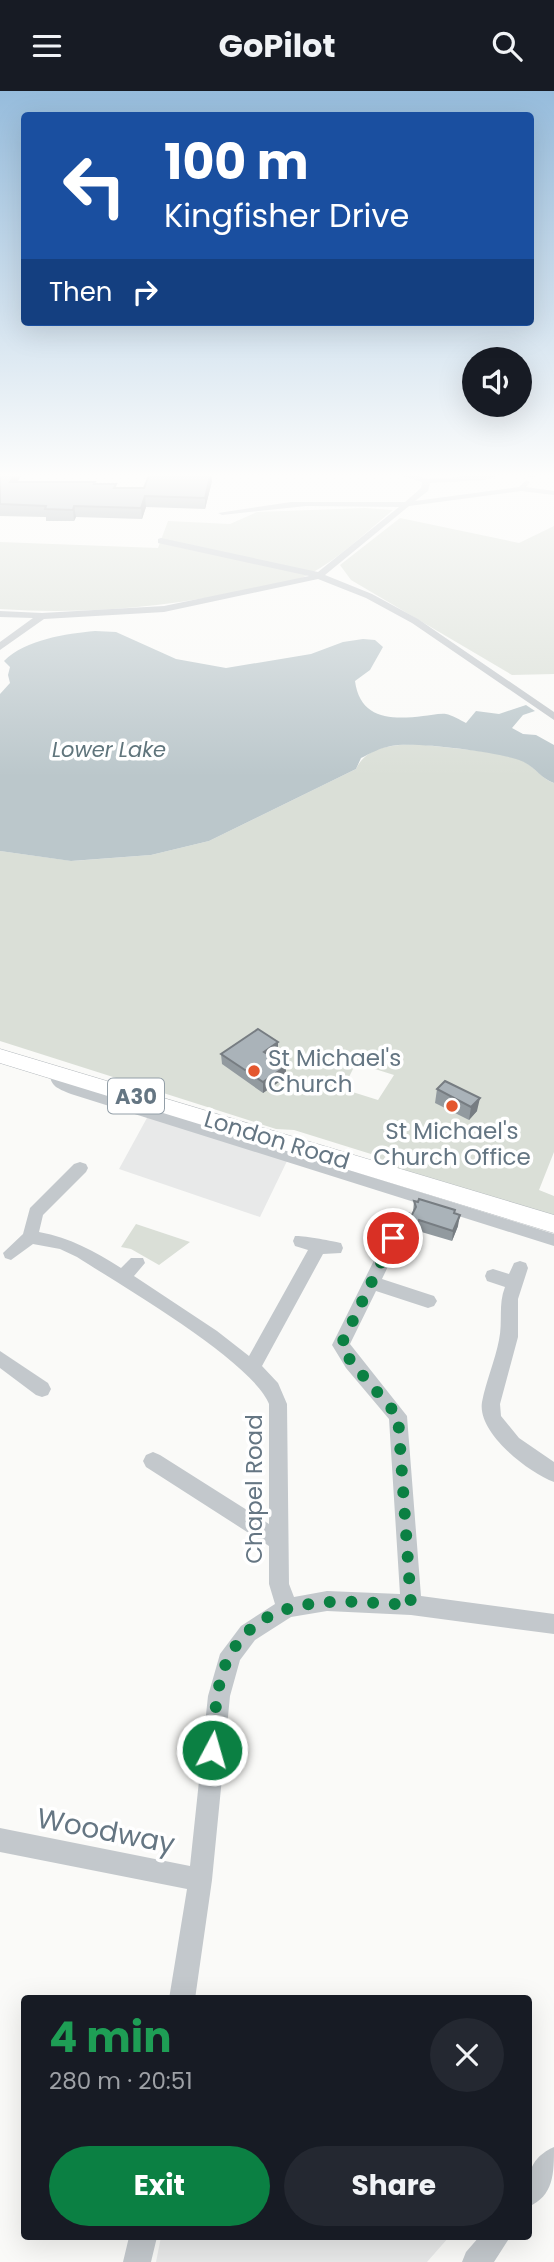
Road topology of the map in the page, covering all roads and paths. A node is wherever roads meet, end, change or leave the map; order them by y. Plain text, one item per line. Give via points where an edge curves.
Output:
1 (311, 574) edge
2 (319, 576) junction
3 (0, 615) edge
4 (41, 616) junction
5 (9, 639) junction
6 (0, 647) edge
7 (551, 714) edge
8 (0, 1056) edge
9 (56, 1072) junction
10 (80, 1168) dead end
11 (404, 1216) dead end
12 (554, 1224) edge
13 (30, 1237) junction
14 (554, 1240) edge
15 (318, 1245) dead end
16 (11, 1253) dead end
17 (137, 1263) dead end
18 (493, 1276) dead end
19 (122, 1277) junction
20 (370, 1282) junction
21 (428, 1301) dead end
22 (0, 1358) edge
23 (252, 1368) junction
24 (43, 1389) dead end
25 (152, 1461) dead end
26 (554, 1473) edge
27 (277, 1541) junction
28 (411, 1605) junction
29 (287, 1608) junction
30 (554, 1625) edge
31 (0, 1840) edge
32 (200, 1880) junction
33 (183, 1995) edge
34 (554, 2161) edge
35 (532, 2189) edge
36 (142, 2240) edge
37 (494, 2240) edge
38 (137, 2262) edge
39 (476, 2262) edge

1 - 2 street
2 - 4 street via 164,609
2 - 7 street via 415,621
3 - 4 street
3 - 5 street via 12,630
4 - 5 street
5 - 6 street
8 - 9 main road, London Road / A30
9 - 12 main road, London Road / A30
9 - 14 street via 58,1083 76,1090
10 - 13 street via 36,1212
11 - 20 street
13 - 16 street
13 - 19 street, Chapel Road via 73,1247
15 - 23 street
17 - 19 street
18 - 26 street via 518,1276 509,1299 509,1337 491,1404 492,1418 512,1444
19 - 23 street, Chapel Road
20 - 21 street
20 - 28 street via 341,1345 398,1416
22 - 24 street
23 - 27 street, Chapel Road via 272,1389 278,1404
25 - 27 street
27 - 29 street, Chapel Road via 279,1584
28 - 29 street via 327,1601
28 - 30 street
29 - 32 street via 248,1633 225,1669 214,1724
31 - 32 street, Woodway
32 - 33 street
34 - 35 street
36 - 38 street
37 - 39 street

